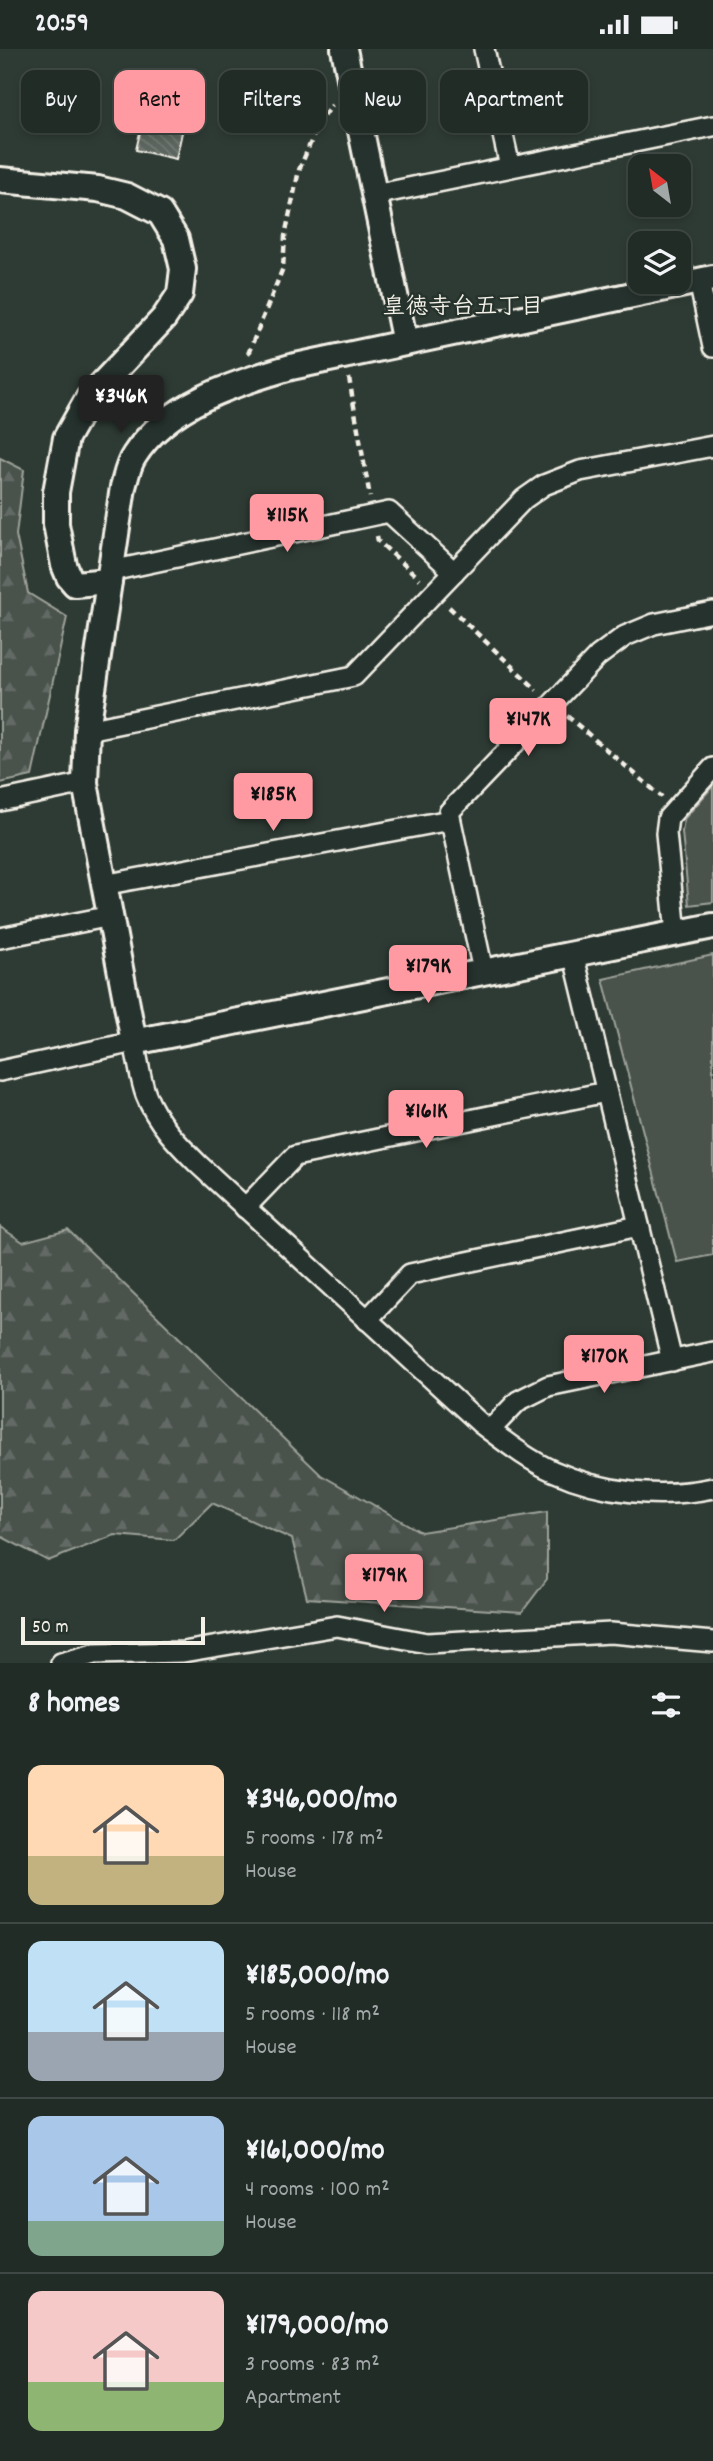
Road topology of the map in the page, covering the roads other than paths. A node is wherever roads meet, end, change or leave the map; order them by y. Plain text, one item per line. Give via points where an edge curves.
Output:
1 (344, 49) edge
2 (484, 49) edge
3 (713, 127) edge
4 (510, 167) junction
5 (0, 180) edge
6 (374, 195) junction
7 (706, 279) edge
8 (405, 343) junction
9 (713, 347) edge
10 (713, 446) edge
11 (454, 572) junction
12 (110, 576) junction
13 (713, 611) edge
14 (87, 730) junction
15 (713, 768) edge
16 (85, 783) junction
17 (0, 801) edge
18 (450, 820) junction
19 (103, 885) junction
20 (111, 916) junction
21 (713, 926) edge
22 (676, 934) junction
23 (0, 938) edge
24 (573, 953) junction
25 (483, 971) junction
26 (134, 1042) junction
27 (0, 1072) edge
28 (607, 1092) junction
29 (245, 1208) junction
30 (639, 1226) junction
31 (367, 1320) junction
32 (713, 1352) edge
33 (672, 1360) junction
34 (490, 1430) junction
35 (713, 1488) edge
36 (713, 1641) edge
37 (61, 1663) edge

1 - 6 street
2 - 4 street
3 - 4 street
4 - 6 street
5 - 12 street via 127,196 160,213 176,239 183,268 180,294 164,318 88,399 65,438 56,524 68,577 75,584
6 - 8 street
7 - 8 street
7 - 9 street
8 - 12 street via 256,377 214,394 151,433 132,458 122,487
10 - 11 street via 580,471 544,485 524,499
11 - 12 street via 389,512
11 - 14 street via 355,676
12 - 14 street
13 - 18 street via 654,624 625,636 598,656 449,812
14 - 16 street
15 - 22 street via 668,818
16 - 17 street
16 - 19 street
18 - 19 street
18 - 25 street
19 - 20 street
20 - 23 street
20 - 26 street
21 - 22 street
22 - 24 street
24 - 25 street
24 - 28 street
25 - 26 street
26 - 27 street
26 - 29 street via 145,1093 158,1119
28 - 29 street via 295,1156
28 - 30 street
29 - 31 street
30 - 31 street via 410,1274
30 - 33 street
31 - 34 street
32 - 33 street
33 - 34 street via 548,1386 518,1401
34 - 35 street via 552,1471 590,1484 657,1495
36 - 37 street via 611,1633 426,1643 337,1626 183,1652 94,1654

